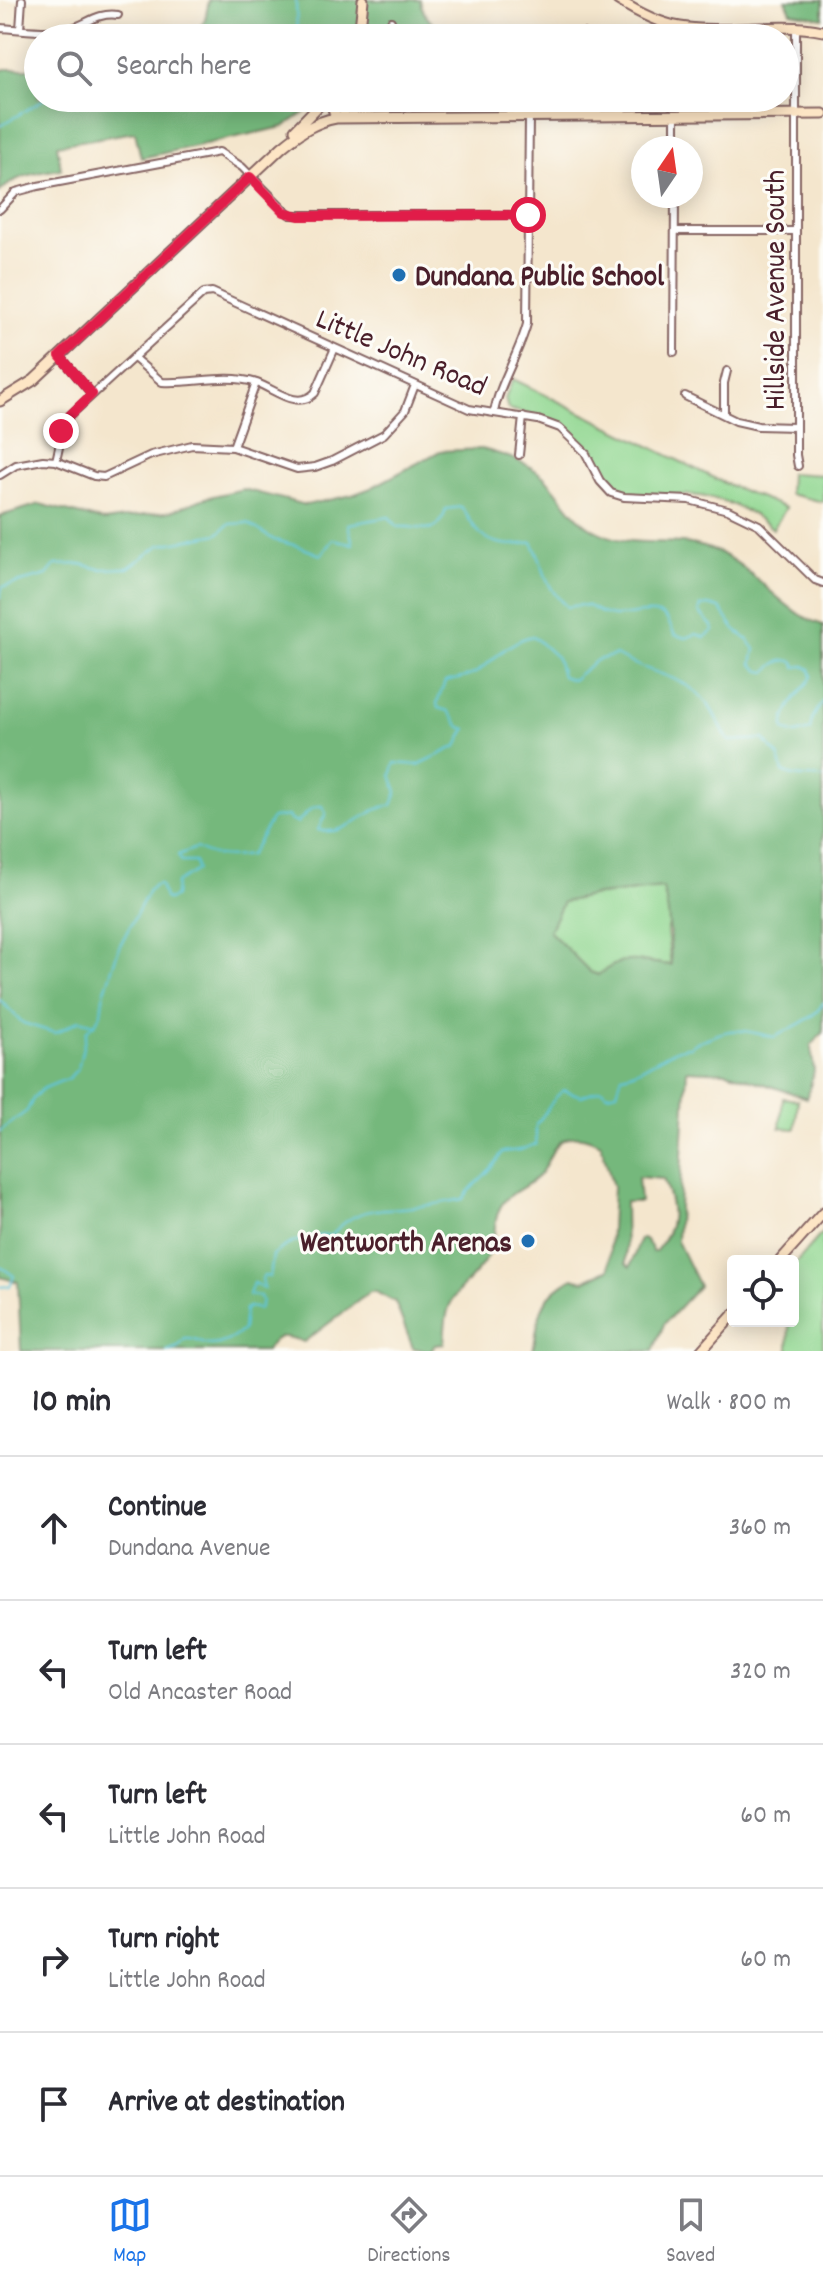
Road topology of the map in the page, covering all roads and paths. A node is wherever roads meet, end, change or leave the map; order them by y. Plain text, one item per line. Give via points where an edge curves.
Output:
1 (22, 0) edge
2 (363, 0) edge
3 (618, 0) edge
4 (118, 15) dead end
5 (391, 21) dead end
6 (84, 24) edge
7 (360, 24) edge
8 (391, 24) edge
9 (671, 24) edge
10 (799, 27) edge
11 (0, 28) edge
12 (20, 29) junction
13 (24, 29) edge
14 (823, 31) edge
15 (313, 112) edge
16 (336, 112) edge
17 (341, 112) edge
18 (675, 114) junction
19 (796, 114) junction
20 (823, 114) edge
21 (529, 115) junction
22 (590, 115) joint
23 (340, 118) junction
24 (675, 136) edge
25 (282, 147) junction
26 (250, 177) junction
27 (675, 208) edge
28 (0, 209) edge
29 (528, 215) junction
30 (675, 231) junction
31 (796, 231) junction
32 (335, 348) junction
33 (674, 352) dead end
34 (60, 356) junction
35 (134, 358) junction
36 (727, 371) dead end
37 (256, 383) junction
38 (415, 385) junction
39 (92, 394) junction
40 (685, 396) dead end
41 (0, 401) edge
42 (494, 413) junction
43 (724, 415) junction
44 (523, 417) junction
45 (796, 427) junction
46 (233, 447) junction
47 (519, 455) dead end
48 (56, 461) junction
49 (798, 466) dead end
50 (0, 475) edge
51 (823, 583) edge
52 (823, 1213) edge
53 (785, 1255) edge
54 (727, 1322) edge
55 (701, 1351) edge

1 - 12 street
2 - 7 street
3 - 9 street
4 - 6 street via 104,13
5 - 8 street
10 - 14 street
11 - 12 street
12 - 13 street
15 - 25 street
16 - 23 street
17 - 23 street
18 - 19 street
18 - 22 street
18 - 24 street
19 - 20 street
19 - 31 street, Hillside Avenue South
21 - 22 street
21 - 23 street
21 - 29 street
23 - 25 street via 313,124
25 - 26 street
26 - 28 street via 219,152 38,186 16,192
26 - 29 street via 284,212 299,216
26 - 34 street
27 - 30 street
29 - 42 street via 527,324
30 - 31 street
30 - 33 street
31 - 45 street, Hillside Avenue South
32 - 35 street, Little John Road via 212,292 204,293
32 - 37 street via 315,393 304,400
32 - 38 street, Little John Road
34 - 39 street
34 - 41 street
35 - 37 street via 162,382 216,378
35 - 39 street, Little John Road
36 - 43 street
37 - 46 street
38 - 42 street, Little John Road via 469,409
38 - 46 street via 405,411 384,434 332,461 297,469
39 - 48 street, Little John Road via 65,420
40 - 43 street
42 - 44 street, Little John Road
43 - 45 street via 758,426
44 - 47 street
44 - 51 street, Little John Road via 569,434 611,493 689,500 728,510 759,525
45 - 49 street, Hillside Avenue South
46 - 48 street via 172,448 104,477
48 - 50 street via 16,465
52 - 53 street
54 - 55 street

